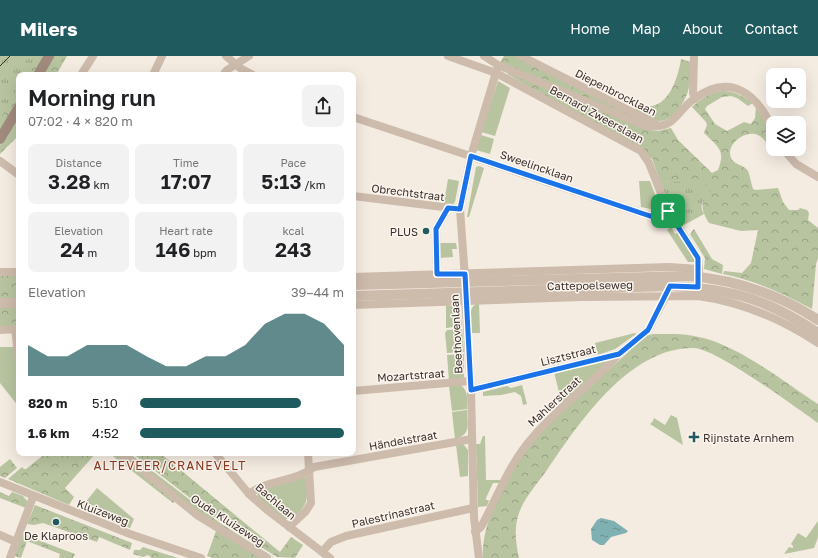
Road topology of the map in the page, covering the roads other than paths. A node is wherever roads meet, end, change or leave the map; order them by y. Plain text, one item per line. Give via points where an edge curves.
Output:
1 (49, 56) edge
2 (93, 56) edge
3 (162, 56) edge
4 (226, 56) edge
5 (249, 56) edge
6 (448, 56) edge
7 (484, 56) edge
8 (521, 56) edge
9 (694, 56) edge
10 (235, 65) junction
11 (497, 69) junction
12 (40, 72) edge
13 (84, 72) edge
14 (154, 72) edge
15 (227, 72) edge
16 (248, 72) edge
17 (695, 99) junction
18 (16, 112) edge
19 (766, 116) edge
20 (356, 118) edge
21 (659, 126) junction
22 (0, 139) edge
23 (471, 156) junction
24 (789, 156) edge
25 (0, 161) edge
26 (16, 173) edge
27 (818, 177) edge
28 (356, 196) edge
29 (448, 208) junction
30 (460, 209) junction
31 (668, 211) junction
32 (0, 272) edge
33 (16, 272) edge
34 (699, 272) junction
35 (437, 274) junction
36 (668, 275) junction
37 (356, 277) edge
38 (465, 278) junction
39 (356, 285) edge
40 (698, 287) junction
41 (668, 291) junction
42 (356, 296) edge
43 (465, 297) junction
44 (0, 303) edge
45 (16, 303) edge
46 (356, 305) edge
47 (818, 320) edge
48 (16, 329) edge
49 (0, 330) edge
50 (818, 333) edge
51 (818, 343) edge
52 (619, 354) junction
53 (470, 381) junction
54 (471, 390) junction
55 (356, 391) edge
56 (472, 439) junction
57 (125, 456) edge
58 (217, 456) edge
59 (308, 456) edge
60 (309, 470) junction
61 (0, 482) edge
62 (249, 494) junction
63 (33, 497) junction
64 (473, 508) junction
65 (289, 527) junction
66 (475, 532) junction
67 (0, 535) edge
68 (16, 542) junction
69 (322, 552) junction
70 (10, 558) edge
71 (200, 558) edge
72 (267, 558) edge
73 (330, 558) edge
74 (479, 558) edge

1 - 12 main road
2 - 13 street
3 - 14 street
4 - 10 street
5 - 10 street
6 - 11 street, Bernard Zweerslaan
7 - 11 street, Diepenbrocklaan
8 - 21 street, Diepenbrocklaan
9 - 17 street
10 - 15 street
10 - 16 street
11 - 21 street, Diepenbrocklaan via 640,124
11 - 23 street, Beethovenlaan
11 - 31 street, Bernard Zweerslaan via 641,151 649,163
17 - 19 street, Diepenbrocklaan via 715,89 741,90 760,104
17 - 21 street, Diepenbrocklaan via 672,122
18 - 22 main road
20 - 23 street, Sweelincklaan
23 - 30 street, Beethovenlaan
23 - 31 street, Sweelincklaan via 650,216 656,217
24 - 27 street via 796,164
25 - 26 street
28 - 29 street, Obrechtstraat
29 - 30 street, Obrechtstraat
29 - 35 street via 436,229
30 - 38 street, Beethovenlaan
31 - 34 street, Bernard Zweerslaan via 698,258
32 - 33 street
34 - 36 street, Cattepoelseweg
34 - 38 street, Cattepoelseweg via 684,268
34 - 40 street, Bernard Zweerslaan
34 - 47 street, Cattepoelseweg via 764,293
35 - 37 street, Cattepoelseweg
35 - 38 street, Cattepoelseweg
36 - 38 street, Cattepoelseweg
36 - 41 street
38 - 39 street, Cattepoelseweg
38 - 43 street, Beethovenlaan
40 - 41 street, Cattepoelseweg
40 - 50 street, Cattepoelseweg via 759,301 796,318
41 - 43 street, Cattepoelseweg
41 - 51 street, Cattepoelseweg via 744,306 776,318
41 - 52 street, Lisztstraat via 648,330
42 - 43 street, Cattepoelseweg
43 - 46 street, Cattepoelseweg
43 - 53 street, Beethovenlaan
44 - 45 street
48 - 49 street
52 - 54 street, Lisztstraat
52 - 66 street, Mahlerstraat via 532,438 505,478 481,527
53 - 54 street, Beethovenlaan
53 - 55 street, Mozartstraat
54 - 56 street, Beethovenlaan
56 - 60 street, Händelstraat via 314,466
56 - 64 street, Beethovenlaan
57 - 72 street, Oude Kluizeweg via 197,515
58 - 62 street, Bachlaan
59 - 60 street
60 - 62 street, Händelstraat via 257,488
60 - 65 street via 311,503
61 - 63 street, Kluizeweg
62 - 65 street, Bachlaan
63 - 68 street
63 - 71 street, Kluizeweg
64 - 66 street, Beethovenlaan
64 - 69 street, Palestrinastraat via 346,536 331,542
65 - 69 street, Bachlaan
66 - 74 street, Beethovenlaan
67 - 68 street
68 - 70 street
69 - 73 street, Bachlaan

